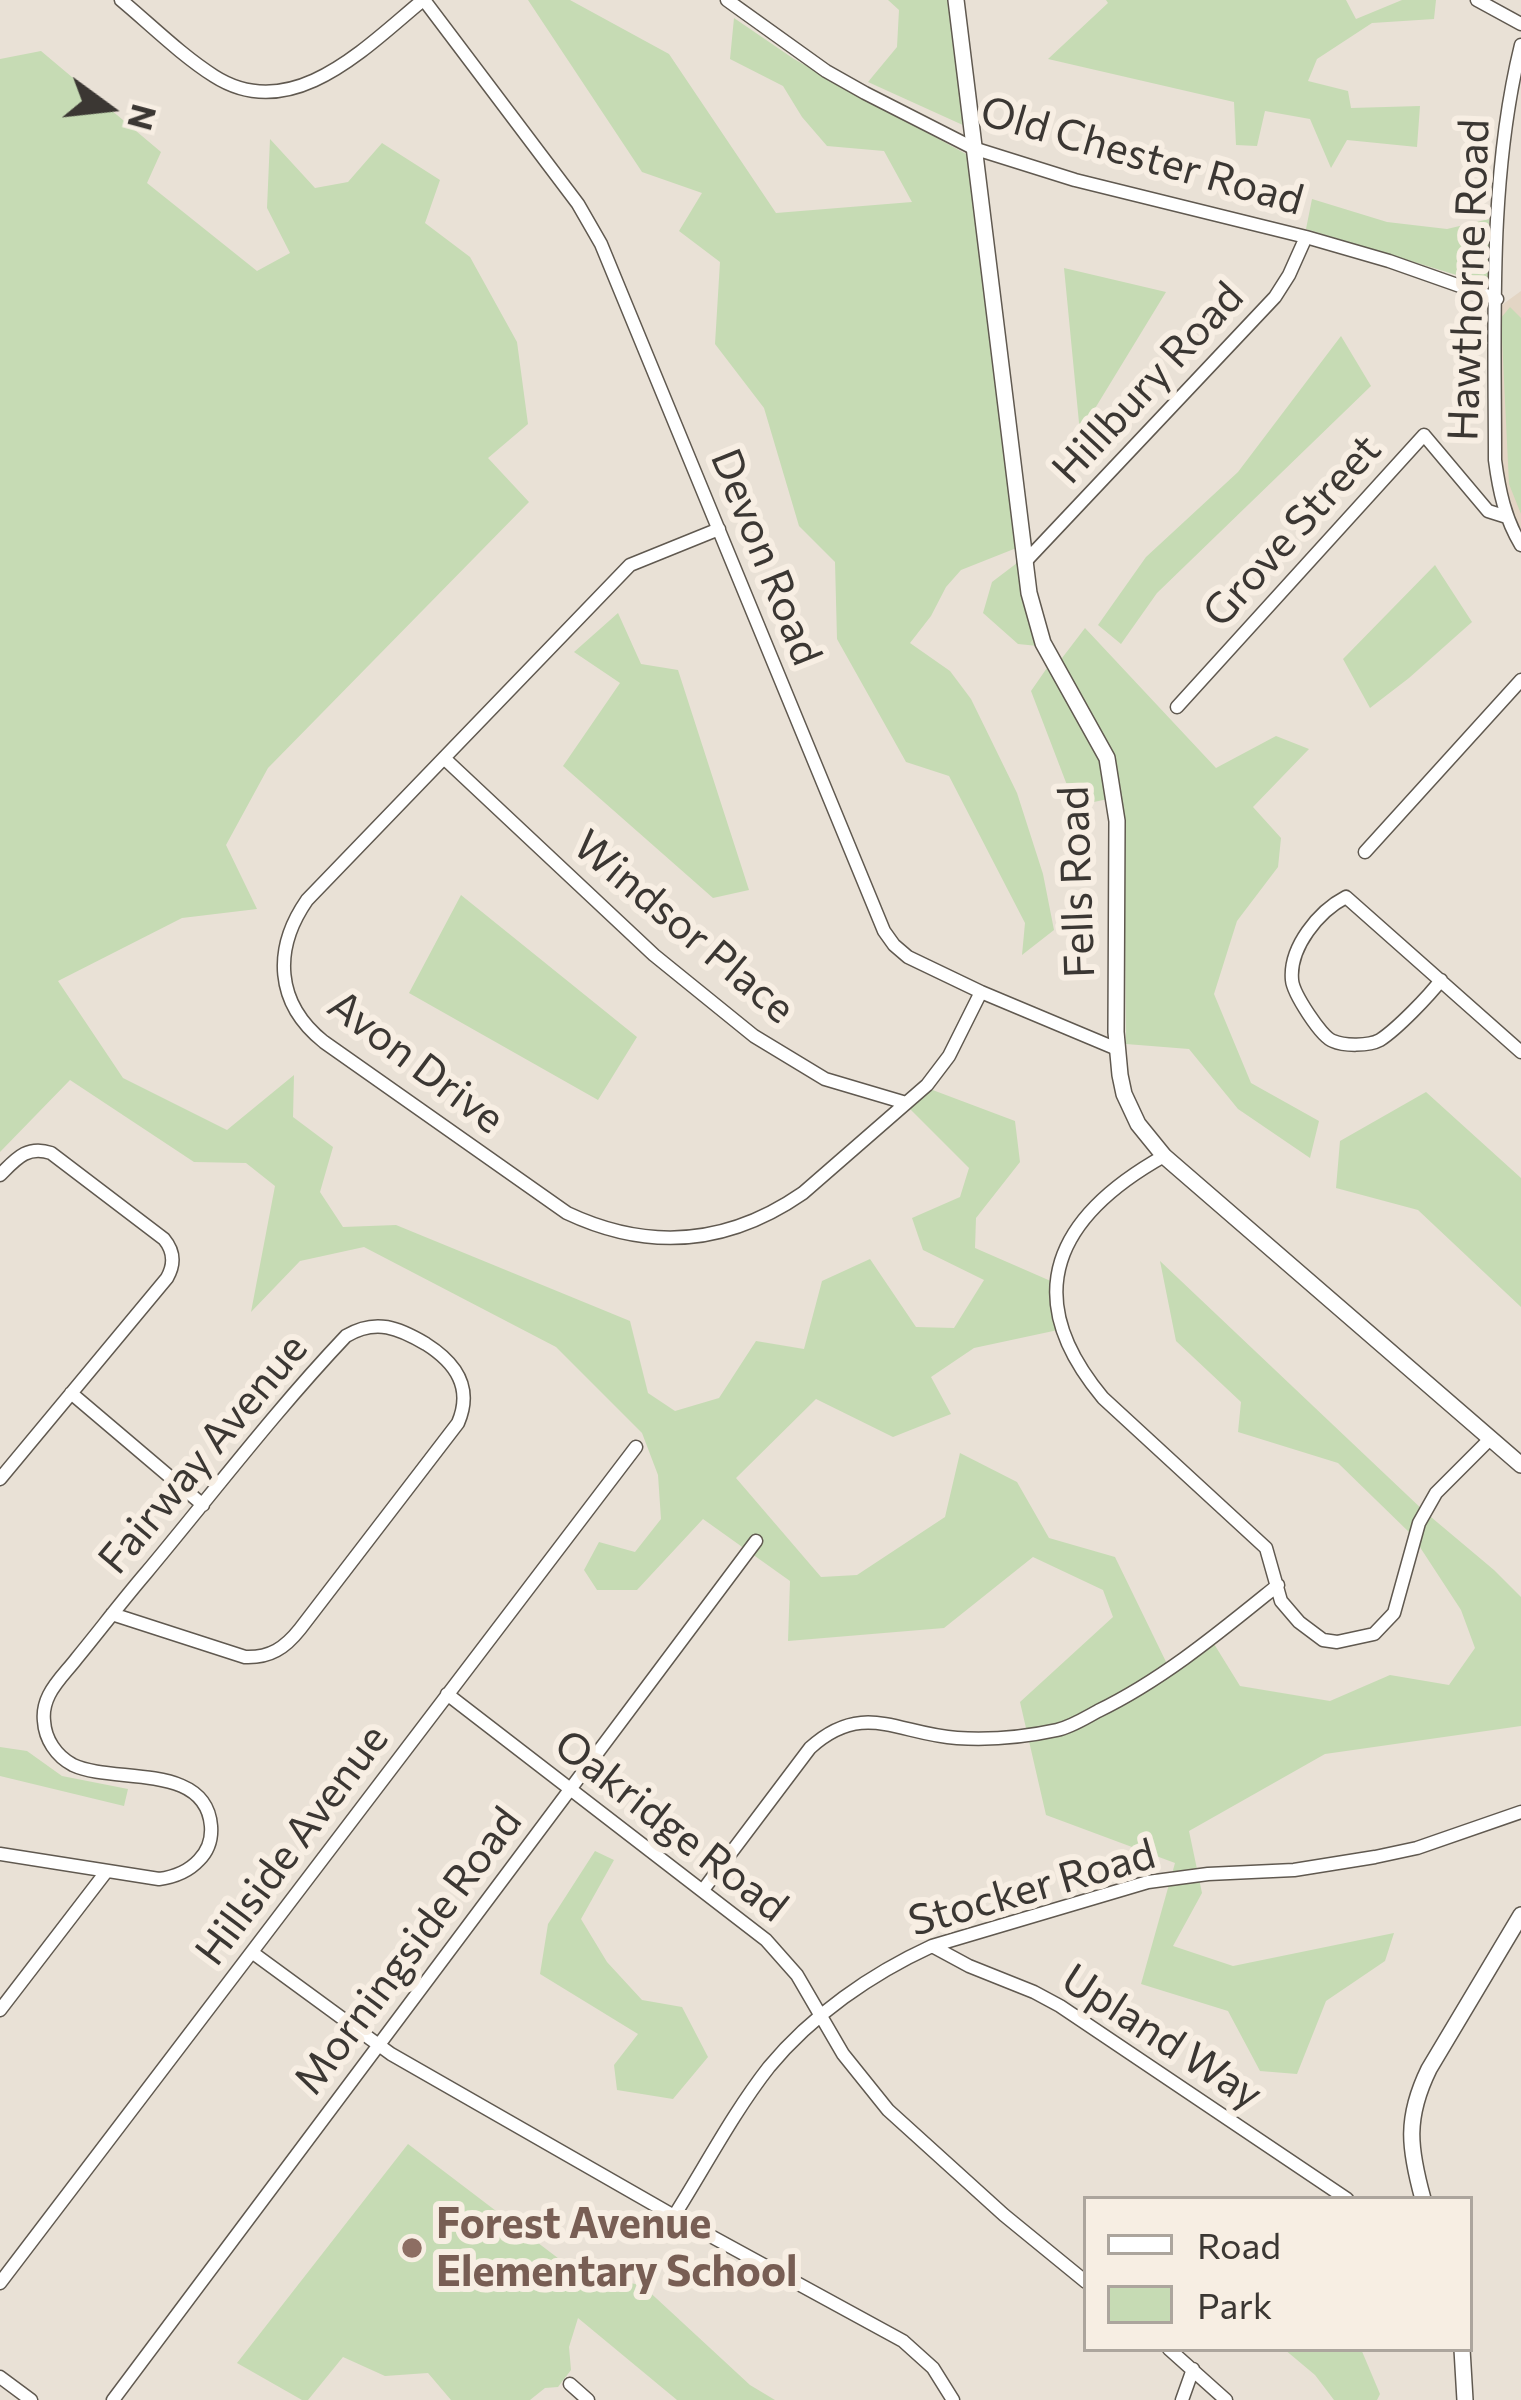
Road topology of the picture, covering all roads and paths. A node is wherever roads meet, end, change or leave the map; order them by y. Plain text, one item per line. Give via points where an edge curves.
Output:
1 (121, 0) edge
2 (424, 0) edge
3 (728, 0) edge
4 (956, 0) edge
5 (1477, 0) edge
6 (1521, 24) edge
7 (1521, 45) edge
8 (973, 148) junction
9 (1306, 237) junction
10 (1496, 299) junction
11 (1508, 518) junction
12 (718, 529) junction
13 (1521, 545) edge
14 (1023, 564) junction
15 (1521, 680) edge
16 (1177, 707) dead end
17 (445, 759) junction
18 (1365, 852) dead end
19 (1441, 980) junction
20 (981, 992) junction
21 (1518, 1043) edge
22 (1117, 1049) junction
23 (906, 1103) junction
24 (1164, 1156) junction
25 (0, 1175) edge
26 (71, 1393) junction
27 (1491, 1438) junction
28 (636, 1447) dead end
29 (1521, 1465) edge
30 (0, 1479) edge
31 (203, 1504) junction
32 (756, 1541) dead end
33 (1278, 1586) junction
34 (112, 1614) junction
35 (447, 1694) junction
36 (571, 1789) junction
37 (1521, 1812) edge
38 (0, 1854) edge
39 (106, 1872) junction
40 (704, 1890) junction
41 (1521, 1915) edge
42 (932, 1946) junction
43 (253, 1952) junction
44 (0, 2010) edge
45 (822, 2015) junction
46 (379, 2045) junction
47 (1343, 2196) edge
48 (1422, 2196) edge
49 (674, 2216) junction
50 (1083, 2279) edge
51 (0, 2283) edge
52 (1173, 2352) edge
53 (1462, 2352) edge
54 (1193, 2369) junction
55 (0, 2377) edge
56 (570, 2384) dead end
57 (31, 2400) edge
58 (113, 2400) edge
59 (588, 2400) edge
60 (953, 2400) edge
61 (1182, 2400) edge
62 (1226, 2400) edge
63 (1465, 2400) edge

1 - 2 street via 217,78 270,93 322,78
2 - 12 street, Devon Road via 601,244
3 - 8 street, Old Chester Road via 826,71
4 - 8 street, Fells Road
5 - 6 street
7 - 10 street, Hawthorne Road via 1504,136
8 - 9 street, Old Chester Road
8 - 14 street, Fells Road
9 - 10 street, Old Chester Road
9 - 14 street, Hillbury Road via 1275,297
10 - 11 street, Hawthorne Road via 1495,460
11 - 13 street
11 - 16 street, Grove Street via 1487,511 1424,435
12 - 17 street, Avon Drive via 630,565
12 - 20 street, Devon Road via 884,931 908,957
14 - 22 street, Fells Road via 1043,643 1095,732 1114,790
15 - 18 street
17 - 23 street, Windsor Place via 654,955 754,1036 825,1079
17 - 23 street, Avon Drive via 291,926 284,955 289,994 324,1042 568,1213 650,1238 700,1237 764,1217
19 - 19 street via 1346,897 1301,939 1291,977 1322,1033 1368,1044
19 - 21 street
20 - 22 street, Devon Road
20 - 23 street, Avon Drive via 950,1056
22 - 24 street, Fells Road via 1130,1109
24 - 27 street, Fells Road
24 - 33 street via 1080,1222 1060,1265 1059,1313 1086,1377 1266,1548
25 - 26 street via 28,1151 51,1153 171,1251 167,1278
26 - 30 street
26 - 31 street
27 - 29 street, Fells Road
27 - 33 street via 1418,1523 1394,1613 1374,1634 1323,1640 1281,1601
28 - 35 street, Hillside Avenue
31 - 34 street, Fairway Avenue
31 - 34 street, Fairway Avenue via 354,1331 400,1330 457,1371 464,1397 458,1423 281,1649 245,1657
32 - 36 street, Morningside Road
33 - 40 street via 1136,1693 1062,1729 955,1738 867,1722 827,1734
34 - 39 street, Fairway Avenue via 50,1693 50,1742 76,1766 188,1789 206,1808 211,1833 202,1857 176,1876
35 - 36 street, Oakridge Road
35 - 43 street, Hillside Avenue
36 - 40 street, Oakridge Road
36 - 46 street, Morningside Road
37 - 42 street, Stocker Road via 1375,1857 1148,1882
38 - 39 street, Fairway Avenue
39 - 44 street
40 - 45 street, Oakridge Road via 779,1953
41 - 48 street via 1419,2091 1410,2140
42 - 45 street, Stocker Road
42 - 47 street, Upland Way via 1060,2006
43 - 46 street
43 - 51 street, Hillside Avenue
45 - 49 street, Stocker Road via 755,2086
45 - 50 street, Oakridge Road via 857,2073 905,2128
46 - 49 street
46 - 58 street, Morningside Road
49 - 60 street via 903,2341
52 - 54 street
53 - 63 street
54 - 61 street
54 - 62 street
55 - 57 street
56 - 59 street

